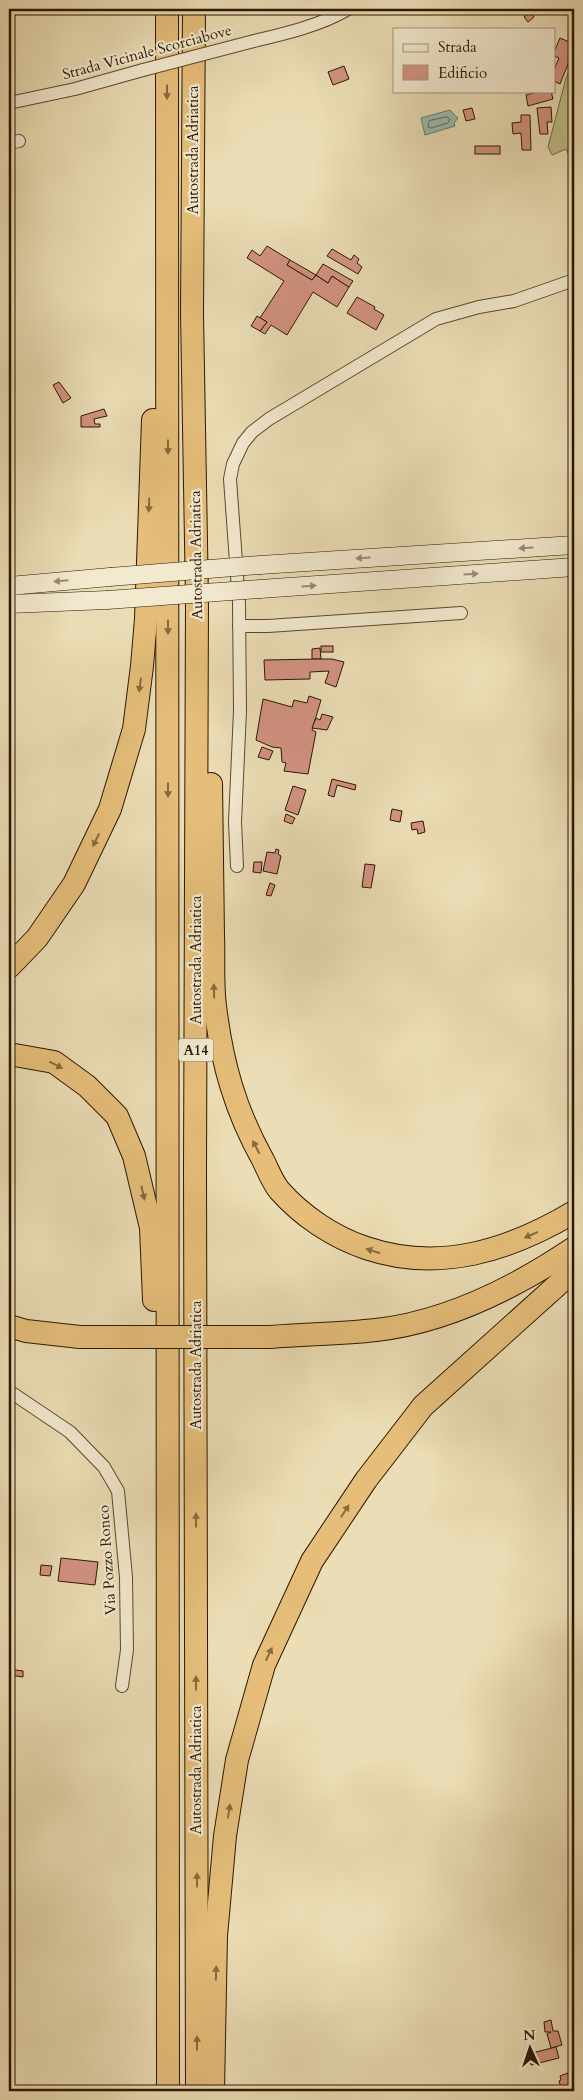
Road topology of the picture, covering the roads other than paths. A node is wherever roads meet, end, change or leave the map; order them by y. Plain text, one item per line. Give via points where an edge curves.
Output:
1 (167, 9) edge
2 (194, 9) edge
3 (348, 9) edge
4 (9, 103) edge
5 (167, 247) junction
6 (574, 280) edge
7 (574, 545) edge
8 (574, 567) edge
9 (9, 586) edge
10 (197, 599) junction
11 (9, 604) edge
12 (461, 614) dead end
13 (239, 626) junction
14 (237, 866) dead end
15 (9, 967) edge
16 (9, 1054) edge
17 (574, 1212) edge
18 (574, 1248) edge
19 (574, 1270) edge
20 (9, 1326) edge
21 (9, 1391) edge
22 (167, 1582) junction
23 (122, 1686) dead end
24 (168, 2091) edge
25 (197, 2091) edge
26 (214, 2091) edge

1 -> 5 highway, Autostrada Adriatica / A14
2 - 10 highway, Autostrada Adriatica / A14 via 192,313
3 - 4 street, Strada Vicinale Scorciabove, bridge via 286,33
5 -> 15 highway via 156,364 142,666 134,729 110,809 74,884 37,938
5 -> 22 highway, Autostrada Adriatica / A14
6 - 13 street via 514,301 436,319 252,432 238,452 230,479
7 -> 9 main road, bridge via 260,565
11 -> 8 main road, bridge
17 -> 10 highway via 511,1244 456,1258 418,1259 381,1253 349,1242 300,1210 278,1188 236,1105 222,1057 214,1004 211,770
25 -> 10 highway, Autostrada Adriatica / A14
12 - 13 street
13 - 14 street
16 -> 22 highway via 54,1062 87,1086 117,1116 134,1156 151,1228
18 - 20 highway, bridge via 537,1274 488,1296 436,1317 377,1330 270,1337 80,1337
26 -> 19 highway via 216,1936 225,1836 237,1760 264,1665 312,1562 366,1480 423,1406
21 - 23 street, Via Pozzo Ronco via 70,1432 104,1467 118,1491 126,1577 127,1650
22 - 24 highway, Autostrada Adriatica / A14

